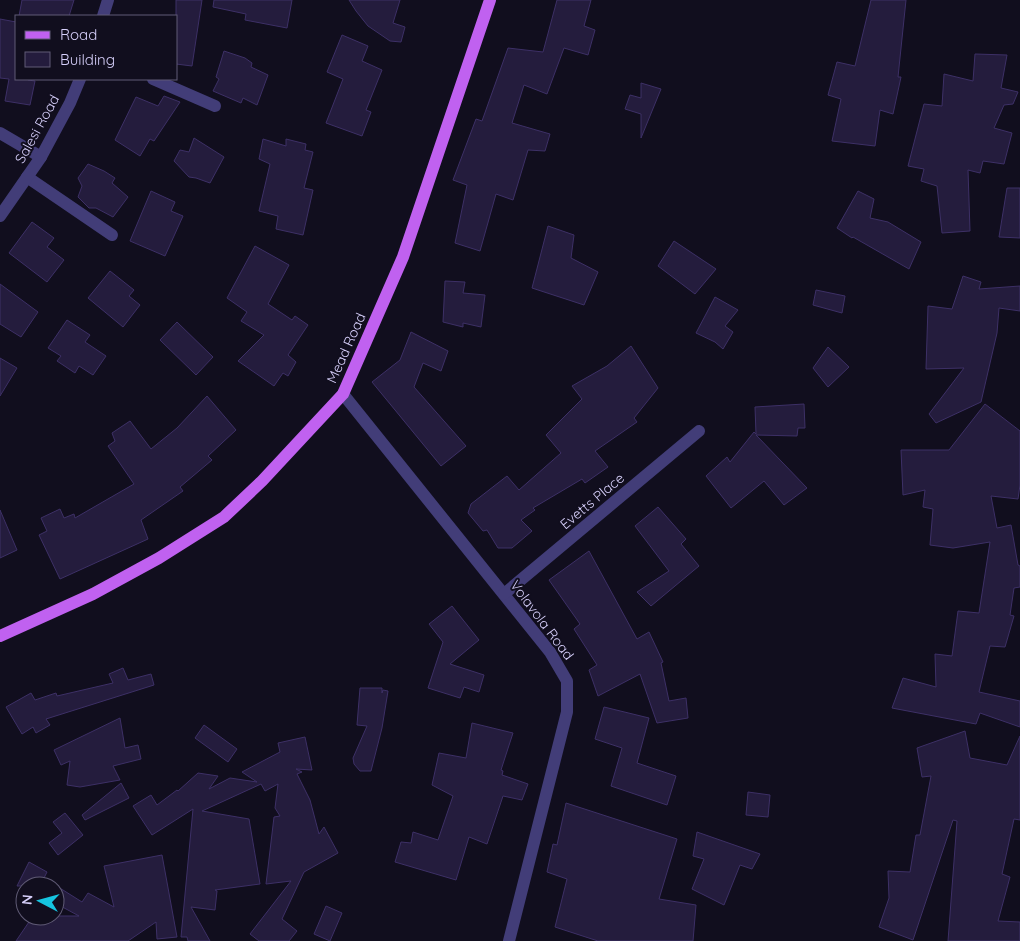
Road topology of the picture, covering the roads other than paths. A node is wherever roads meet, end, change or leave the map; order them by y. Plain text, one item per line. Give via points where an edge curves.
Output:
1 (108, 0) edge
2 (490, 0) edge
3 (103, 15) edge
4 (80, 80) edge
5 (155, 80) edge
6 (215, 106) dead end
7 (0, 133) edge
8 (41, 157) junction
9 (28, 177) junction
10 (0, 216) edge
11 (112, 235) dead end
12 (343, 394) junction
13 (698, 431) dead end
14 (504, 594) junction
15 (0, 636) edge
16 (509, 941) edge

1 - 3 street
2 - 12 main road, Mead Road via 403,257
4 - 8 street, Salesi Road
5 - 6 street
7 - 8 street
8 - 9 street, Salesi Road
9 - 10 street, Salesi Road
9 - 11 street
12 - 14 street, Volavola Road
12 - 15 main road, Mead Road via 224,517 159,558 101,589
13 - 14 street, Evetts Place
14 - 16 street, Volavola Road via 550,652 568,681 567,712

